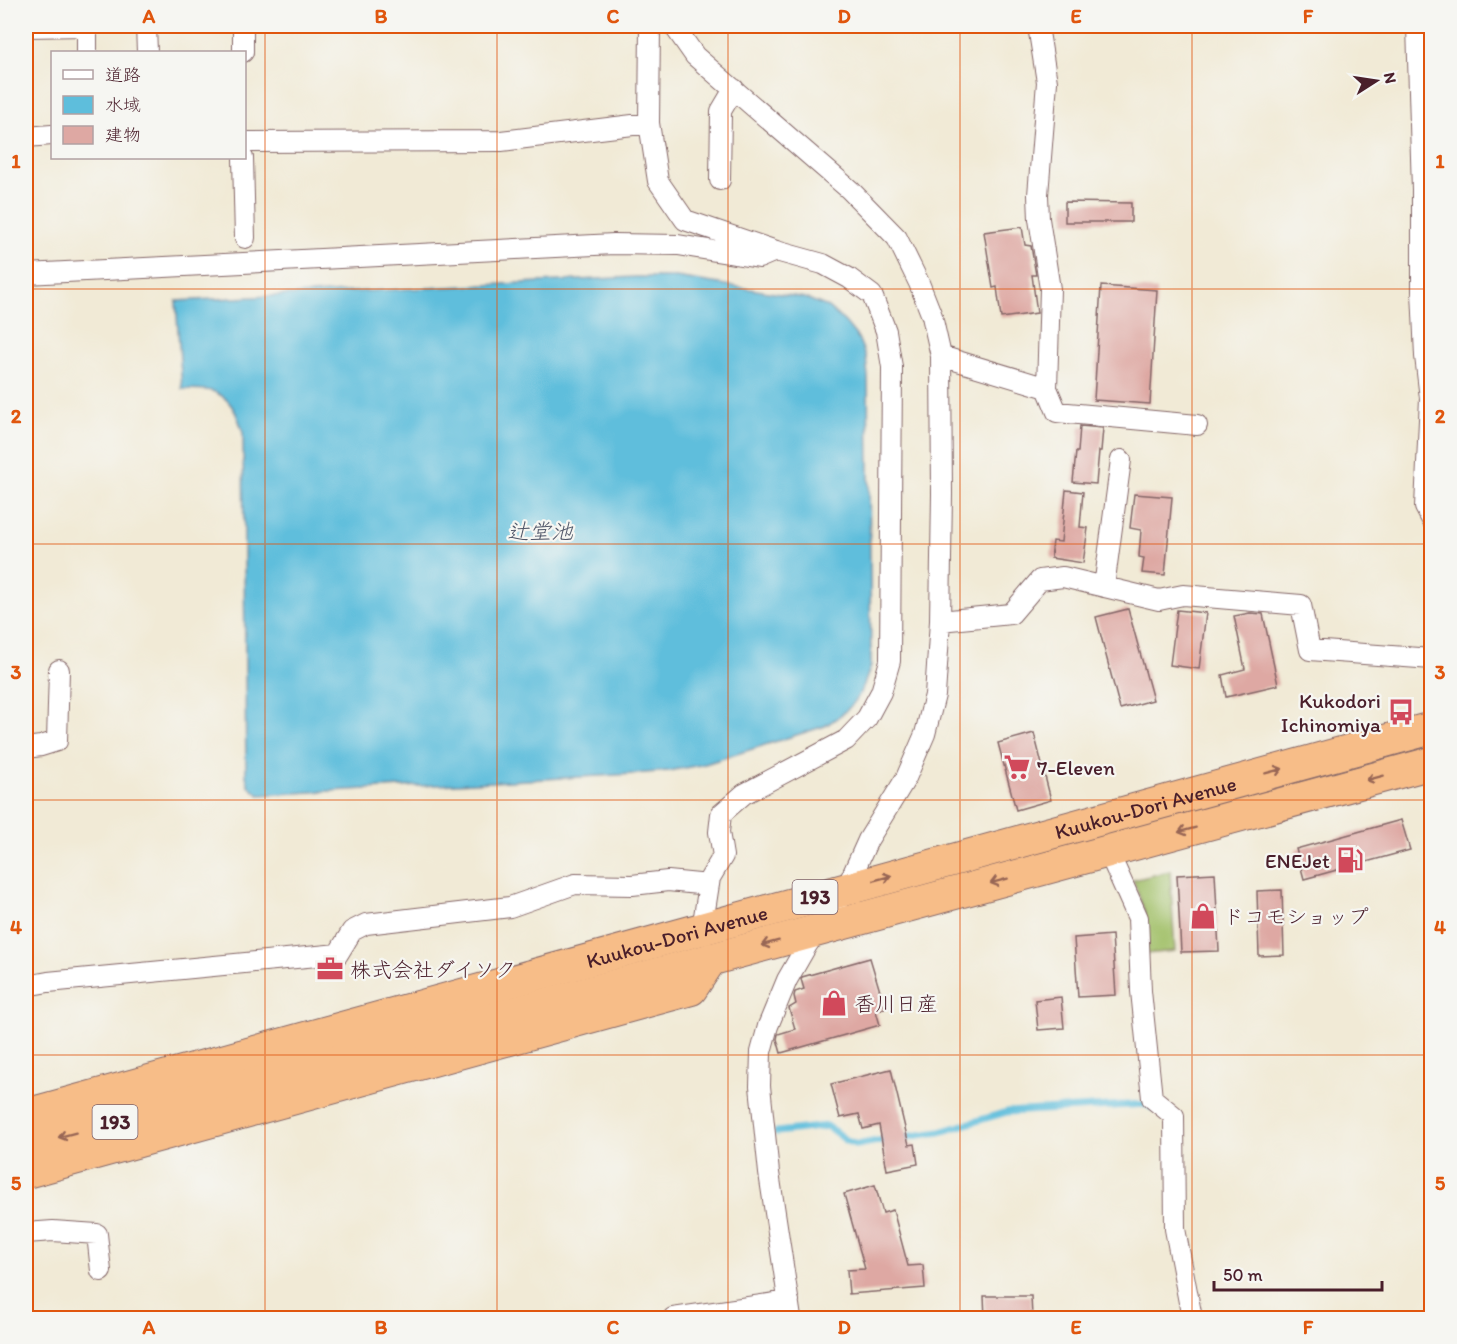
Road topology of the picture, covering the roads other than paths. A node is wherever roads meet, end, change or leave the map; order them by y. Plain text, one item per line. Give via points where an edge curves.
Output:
1 (146, 26) edge
2 (243, 26) edge
3 (650, 26) edge
4 (674, 26) edge
5 (1038, 26) edge
6 (1417, 26) edge
7 (26, 27) edge
8 (87, 51) edge
9 (147, 51) edge
10 (243, 51) edge
11 (734, 89) junction
12 (649, 123) junction
13 (51, 135) edge
14 (26, 137) edge
15 (246, 142) edge
16 (243, 159) edge
17 (720, 180) dead end
18 (245, 238) dead end
19 (776, 251) junction
20 (26, 274) edge
21 (941, 356) junction
22 (1047, 388) junction
23 (1197, 425) dead end
24 (1121, 460) dead end
25 (1431, 520) edge
26 (1104, 587) junction
27 (940, 621) junction
28 (1431, 659) edge
29 (59, 670) dead end
30 (1431, 728) edge
31 (26, 748) edge
32 (1431, 763) edge
33 (1108, 851) junction
34 (709, 885) junction
35 (846, 889) junction
36 (702, 929) junction
37 (819, 930) junction
38 (711, 958) junction
39 (26, 986) edge
40 (202, 1082) junction
41 (26, 1096) edge
42 (26, 1115) edge
43 (26, 1146) edge
44 (26, 1172) edge
45 (26, 1233) edge
46 (101, 1271) dead end
47 (790, 1310) edge
48 (673, 1318) edge
49 (1192, 1318) edge

1 - 9 street
2 - 10 street
3 - 12 street
4 - 11 street via 695,56
5 - 22 street via 1047,82 1038,195 1050,289
6 - 25 street via 1422,291 1430,398 1425,507
7 - 8 street via 87,26
11 - 17 street via 721,111
11 - 21 street via 850,190 897,238 932,316
12 - 15 street via 501,141
12 - 19 street via 658,181 685,220
13 - 14 street
16 - 18 street
19 - 20 street via 759,258 678,245 614,244
19 - 34 street via 823,264 849,278 872,295 886,331 892,367 890,662 881,692 867,718 846,740 744,794 721,814 723,856
21 - 22 street
21 - 27 street
22 - 23 street via 1057,412
24 - 26 street
26 - 27 street via 1063,577 1040,580 1011,614
26 - 28 street via 1159,600 1183,595 1301,604 1310,650
27 - 35 street via 935,695 925,735
29 - 31 street via 57,741
35 -> 30 highway, Kuukou-Dori Avenue / 193
32 -> 33 highway, Kuukou-Dori Avenue / 193
33 -> 37 highway, Kuukou-Dori Avenue / 193
33 - 49 street via 1138,918 1152,1098 1174,1116 1175,1228
34 - 36 street
34 - 39 street via 668,881 575,884 510,907 366,924 352,931 338,954
35 - 36 highway, Kuukou-Dori Avenue / 193
35 - 37 street
36 - 40 highway, Kuukou-Dori Avenue / 193
36 - 41 highway via 668,925
37 -> 38 highway, Kuukou-Dori Avenue / 193
37 - 47 street via 787,980 761,1052 760,1086 769,1173
38 - 40 highway, Kuukou-Dori Avenue / 193
38 - 44 highway via 691,989
40 - 42 highway, Kuukou-Dori Avenue / 193
40 -> 43 highway, Kuukou-Dori Avenue / 193
45 - 46 street via 97,1234
47 - 48 street

